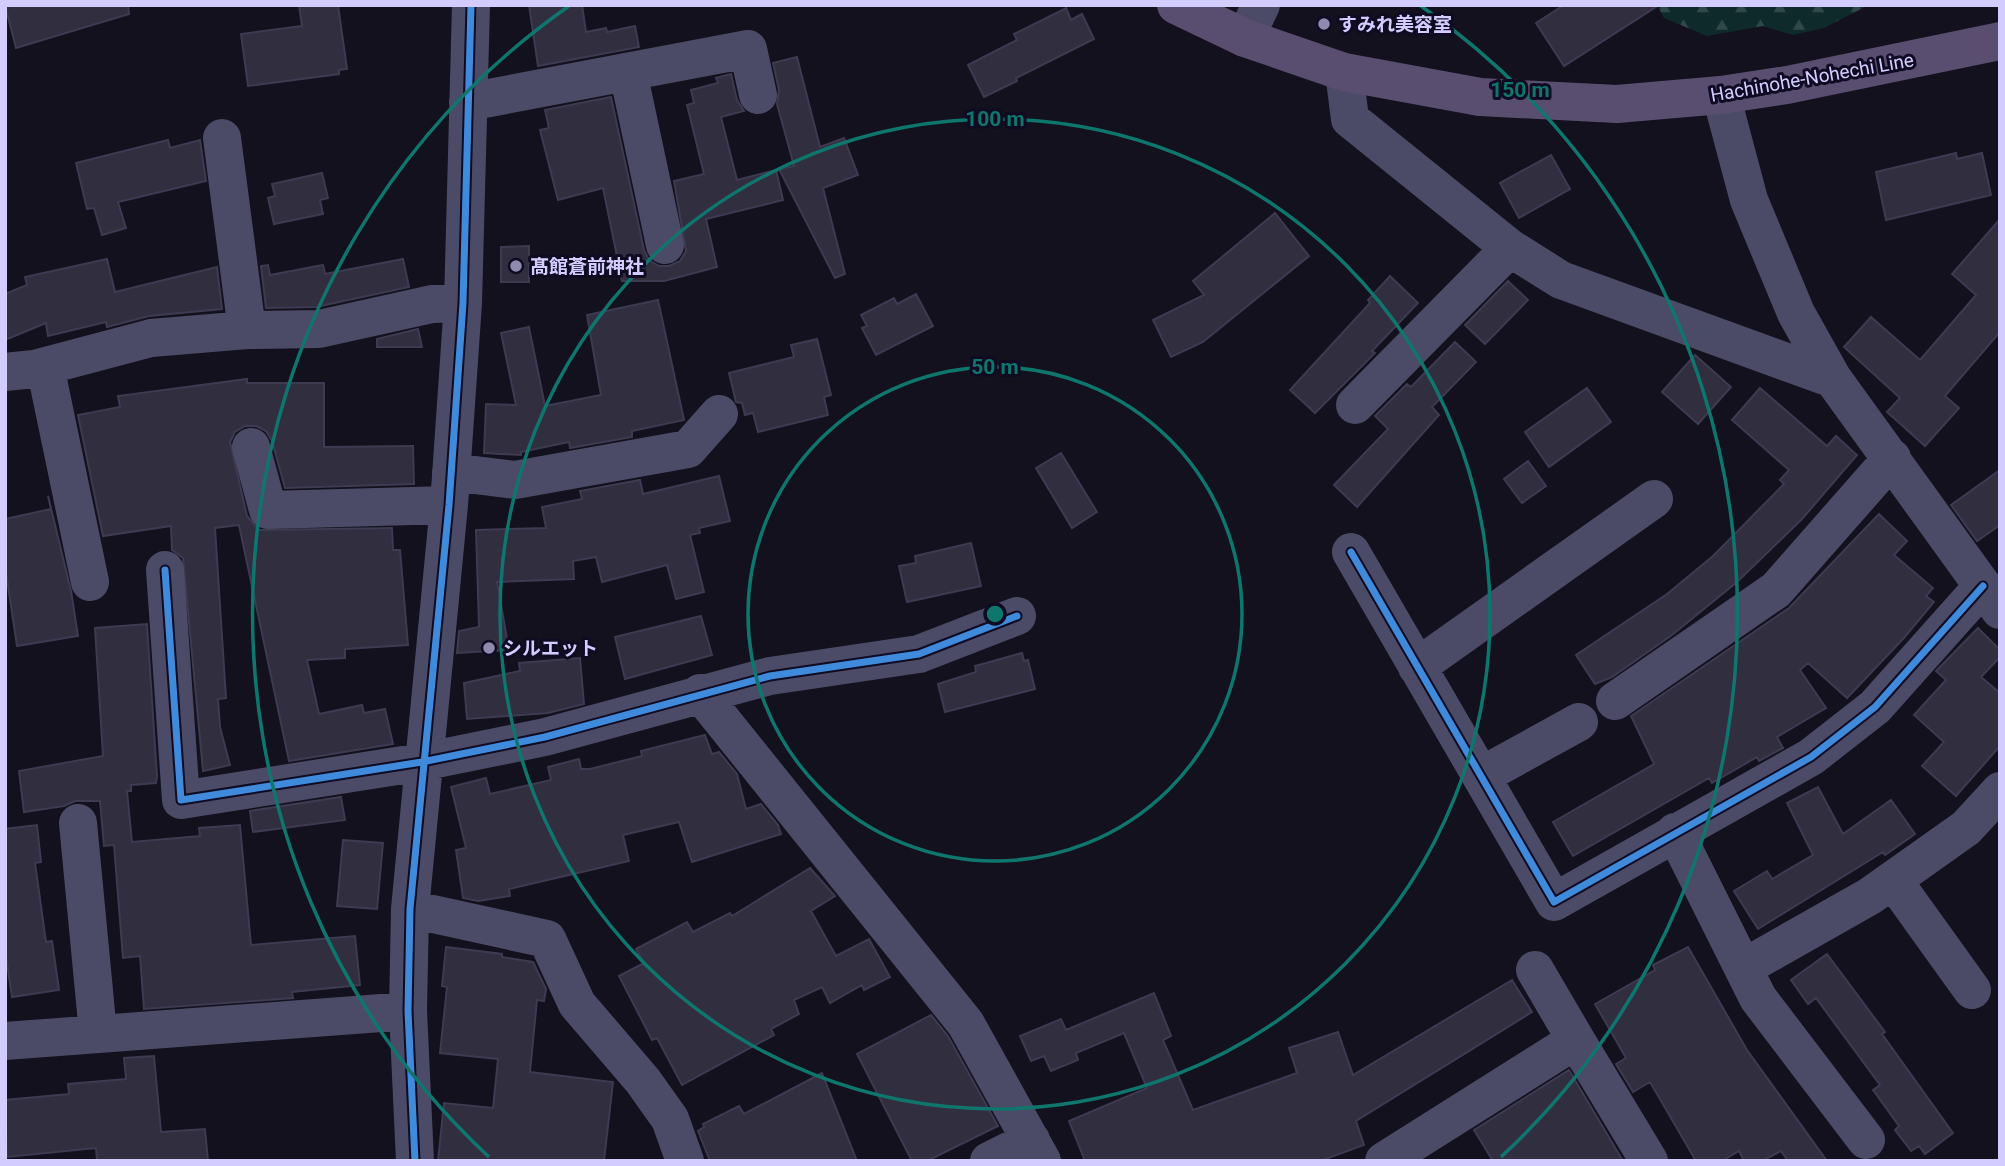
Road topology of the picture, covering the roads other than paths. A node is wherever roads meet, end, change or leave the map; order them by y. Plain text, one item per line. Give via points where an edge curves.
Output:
1 (471, 5) edge
2 (1176, 5) edge
3 (1253, 22) edge
4 (2000, 41) edge
5 (628, 72) junction
6 (1344, 72) junction
7 (758, 95) dead end
8 (1721, 95) junction
9 (468, 102) junction
10 (222, 138) dead end
11 (665, 245) dead end
12 (1510, 248) junction
13 (463, 303) junction
14 (247, 330) junction
15 (45, 366) junction
16 (5, 372) edge
17 (1833, 379) junction
18 (1355, 405) dead end
19 (719, 414) dead end
20 (251, 447) dead end
21 (1892, 458) junction
22 (450, 488) junction
23 (1654, 499) dead end
24 (1351, 552) dead end
25 (165, 570) dead end
26 (1989, 581) edge
27 (90, 582) dead end
28 (1017, 616) dead end
29 (1418, 667) junction
30 (700, 693) junction
31 (1615, 701) dead end
32 (1578, 722) dead end
33 (422, 762) junction
34 (1481, 776) junction
35 (2000, 791) edge
36 (78, 823) dead end
37 (1675, 832) junction
38 (1893, 880) junction
39 (410, 909) junction
40 (1743, 968) junction
41 (1535, 970) dead end
42 (1972, 990) dead end
43 (408, 1012) junction
44 (98, 1033) junction
45 (1576, 1040) junction
46 (5, 1041) edge
47 (1866, 1140) dead end
48 (1036, 1151) edge
49 (1408, 1154) edge
50 (415, 1161) edge
51 (685, 1161) edge
52 (989, 1161) edge
53 (1649, 1161) edge

1 - 9 street
2 - 3 main road, Hachinohe-Nohechi Line
3 - 6 main road, Hachinohe-Nohechi Line
4 - 8 main road, Hachinohe-Nohechi Line
5 - 7 street via 748,49
5 - 9 street
5 - 11 street
6 - 8 main road, Hachinohe-Nohechi Line via 1480,97 1617,104
6 - 12 street via 1350,119
8 - 17 street via 1749,200 1772,261
9 - 13 street
10 - 14 street
12 - 17 street via 1561,280
12 - 18 street
13 - 14 street via 432,304 319,329
13 - 22 street
14 - 15 street via 151,338
15 - 16 street
15 - 27 street
17 - 21 street
19 - 22 street via 688,449
20 - 22 street via 268,510
21 - 26 street
21 - 31 street via 1776,590
22 - 33 street
23 - 29 street
24 - 29 street
25 - 33 street via 181,800
26 - 37 street via 1864,715 1811,757
28 - 30 street via 919,654 770,676
29 - 34 street
30 - 33 street via 545,737
30 - 48 street via 966,1024
32 - 34 street
33 - 39 street
34 - 37 street via 1554,902
35 - 38 street via 1966,828
36 - 44 street
37 - 40 street
38 - 40 street
38 - 42 street
39 - 43 street
39 - 51 street via 547,939 578,1004 670,1119
40 - 47 street via 1758,998
41 - 45 street
43 - 44 street
43 - 50 street
44 - 46 street
45 - 49 street
45 - 53 street
48 - 52 street

